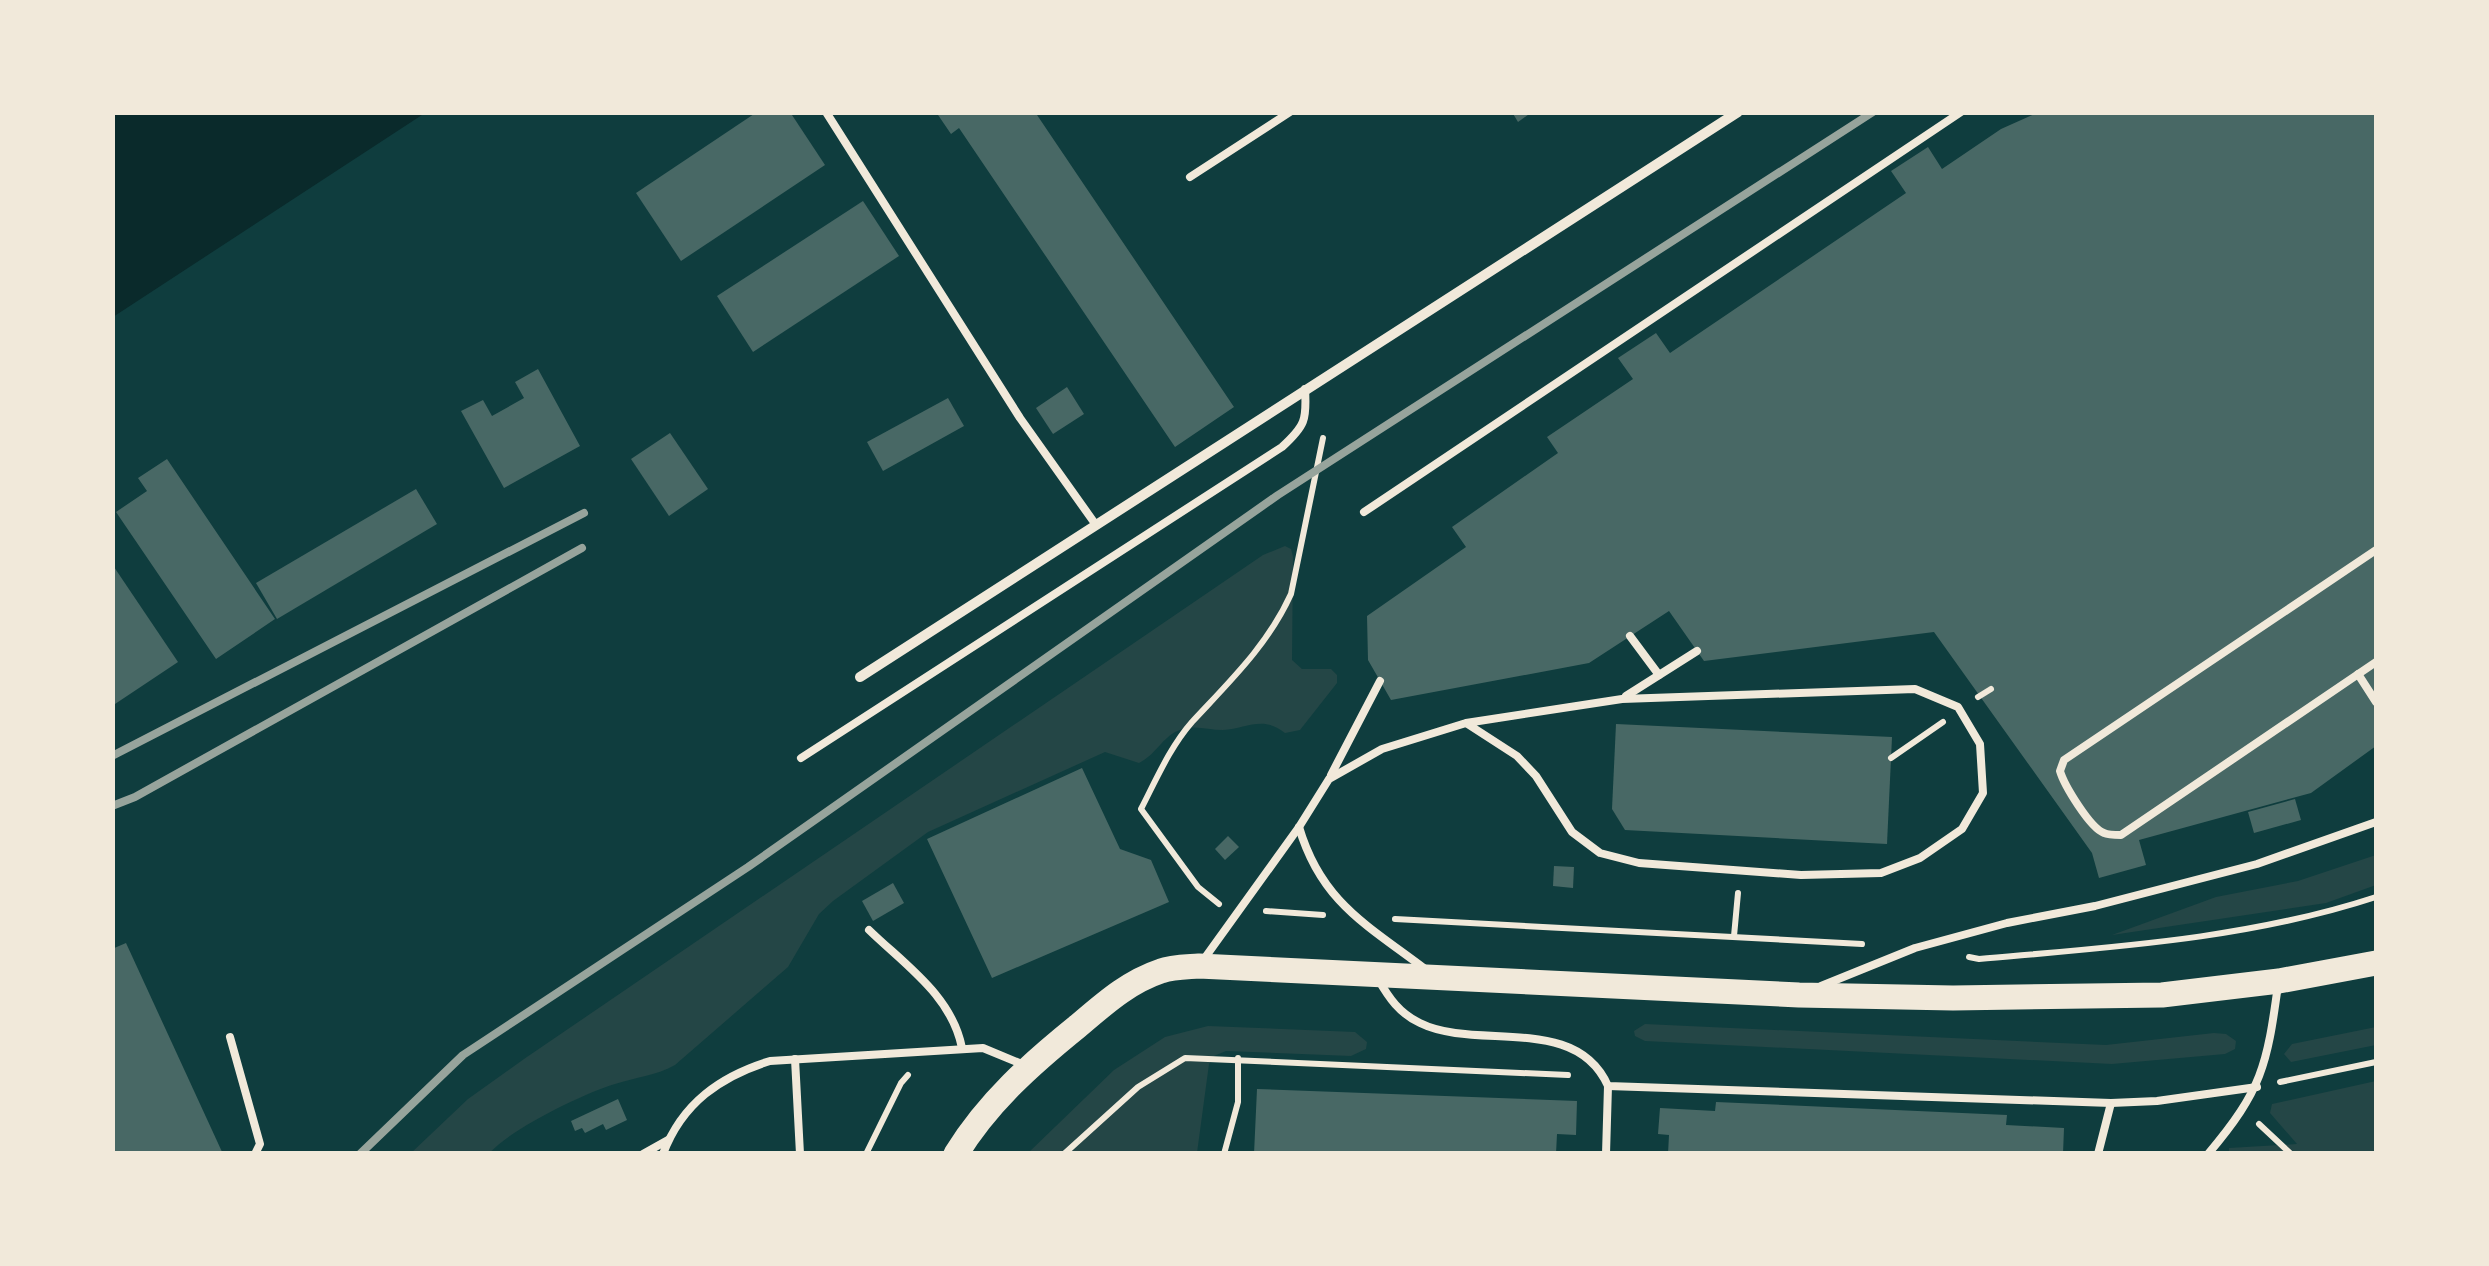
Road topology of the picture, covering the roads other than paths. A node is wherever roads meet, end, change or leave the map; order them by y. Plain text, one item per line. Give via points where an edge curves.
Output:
1 (826, 112) edge
2 (1290, 112) edge
3 (1738, 112) edge
4 (1961, 112) edge
5 (1190, 178) dead end
6 (1306, 389) junction
7 (1364, 512) dead end
8 (1096, 525) junction
9 (2376, 550) edge
10 (1630, 636) dead end
11 (1697, 651) dead end
12 (2376, 662) edge
13 (2358, 674) junction
14 (1659, 675) junction
15 (860, 678) dead end
16 (1380, 681) dead end
17 (1622, 698) junction
18 (2376, 702) edge
19 (1466, 723) junction
20 (801, 758) dead end
21 (1329, 780) junction
22 (2376, 822) edge
23 (1299, 827) junction
24 (868, 930) dead end
25 (2376, 964) edge
26 (1199, 966) junction
27 (1374, 973) junction
28 (1434, 976) junction
29 (2279, 981) junction
30 (1799, 995) junction
31 (230, 1037) dead end
32 (962, 1048) junction
33 (795, 1059) junction
34 (1028, 1066) junction
35 (1606, 1081) junction
36 (2257, 1087) junction
37 (2111, 1103) junction
38 (668, 1140) junction
39 (255, 1154) edge
40 (644, 1154) edge
41 (663, 1154) edge
42 (800, 1154) edge
43 (956, 1154) edge
44 (1606, 1154) edge
45 (2098, 1154) edge
46 (2208, 1154) edge

1 - 8 lane via 1020,418
2 - 5 lane
3 - 6 street
4 - 7 lane
6 - 8 street
6 - 20 lane via 1306,416 1282,447
8 - 15 street
9 - 13 lane via 2064,760 2064,782 2096,828 2121,835
10 - 14 lane
11 - 14 lane
12 - 13 lane
13 - 18 lane
14 - 17 lane
16 - 21 lane
17 - 19 lane
17 - 19 lane via 1916,689 1958,707 1980,744 1983,793 1962,828 1920,858 1881,872 1639,864 1600,853 1572,832 1517,756
19 - 21 lane via 1382,748
21 - 23 lane
22 - 30 lane via 2257,864 1915,948
23 - 26 lane
23 - 28 lane via 1316,874 1357,917
24 - 32 lane via 946,1005
25 - 29 main road
26 - 27 main road
26 - 34 main road via 1163,970 1118,991
27 - 28 main road
27 - 35 lane via 1391,1002 1420,1023 1563,1045 1592,1061
28 - 30 main road
29 - 30 main road via 2162,996
29 - 36 lane
31 - 39 lane via 260,1144
32 - 33 lane
32 - 34 lane via 983,1048
33 - 38 lane via 722,1079
33 - 42 lane
34 - 43 main road
35 - 37 lane
35 - 44 lane
36 - 37 lane
36 - 46 lane
37 - 45 lane
38 - 40 lane
38 - 41 lane

